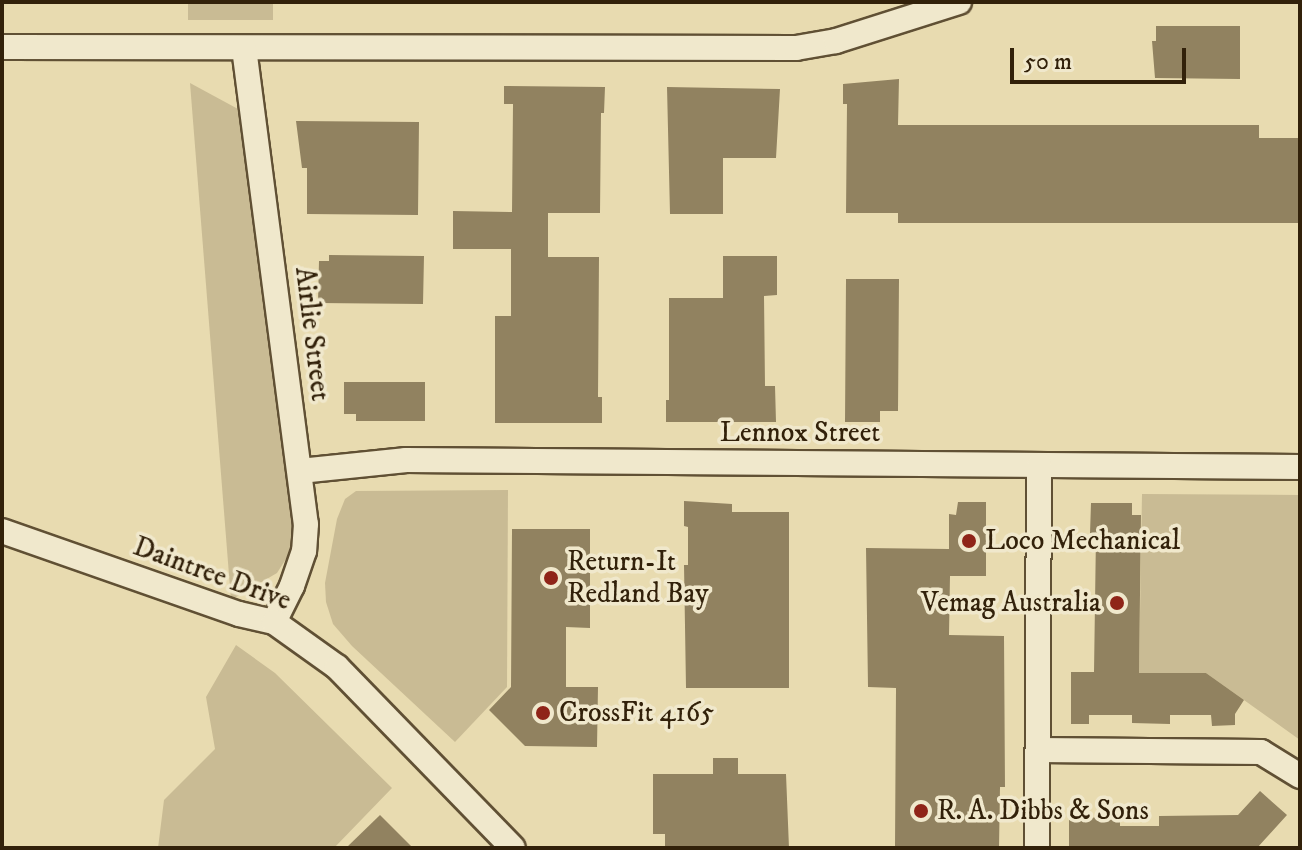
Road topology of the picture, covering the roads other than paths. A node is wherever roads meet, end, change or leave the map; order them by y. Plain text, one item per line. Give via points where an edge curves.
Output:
1 (959, 2) edge
2 (2, 47) edge
3 (244, 48) junction
4 (1039, 465) junction
5 (1300, 467) edge
6 (300, 471) junction
7 (2, 531) edge
8 (274, 622) junction
9 (1038, 750) junction
10 (1300, 776) edge
11 (513, 848) edge
12 (1037, 848) edge

1 - 3 street via 836,41 796,48
2 - 3 street
3 - 6 street, Airlie Street
4 - 5 street, Lennox Street
4 - 6 street, Lennox Street via 406,460
4 - 9 street
6 - 8 street, Airlie Street via 304,551
7 - 8 street, Daintree Drive
8 - 11 street, Daintree Drive via 337,667
9 - 10 street via 1261,752
9 - 12 street

